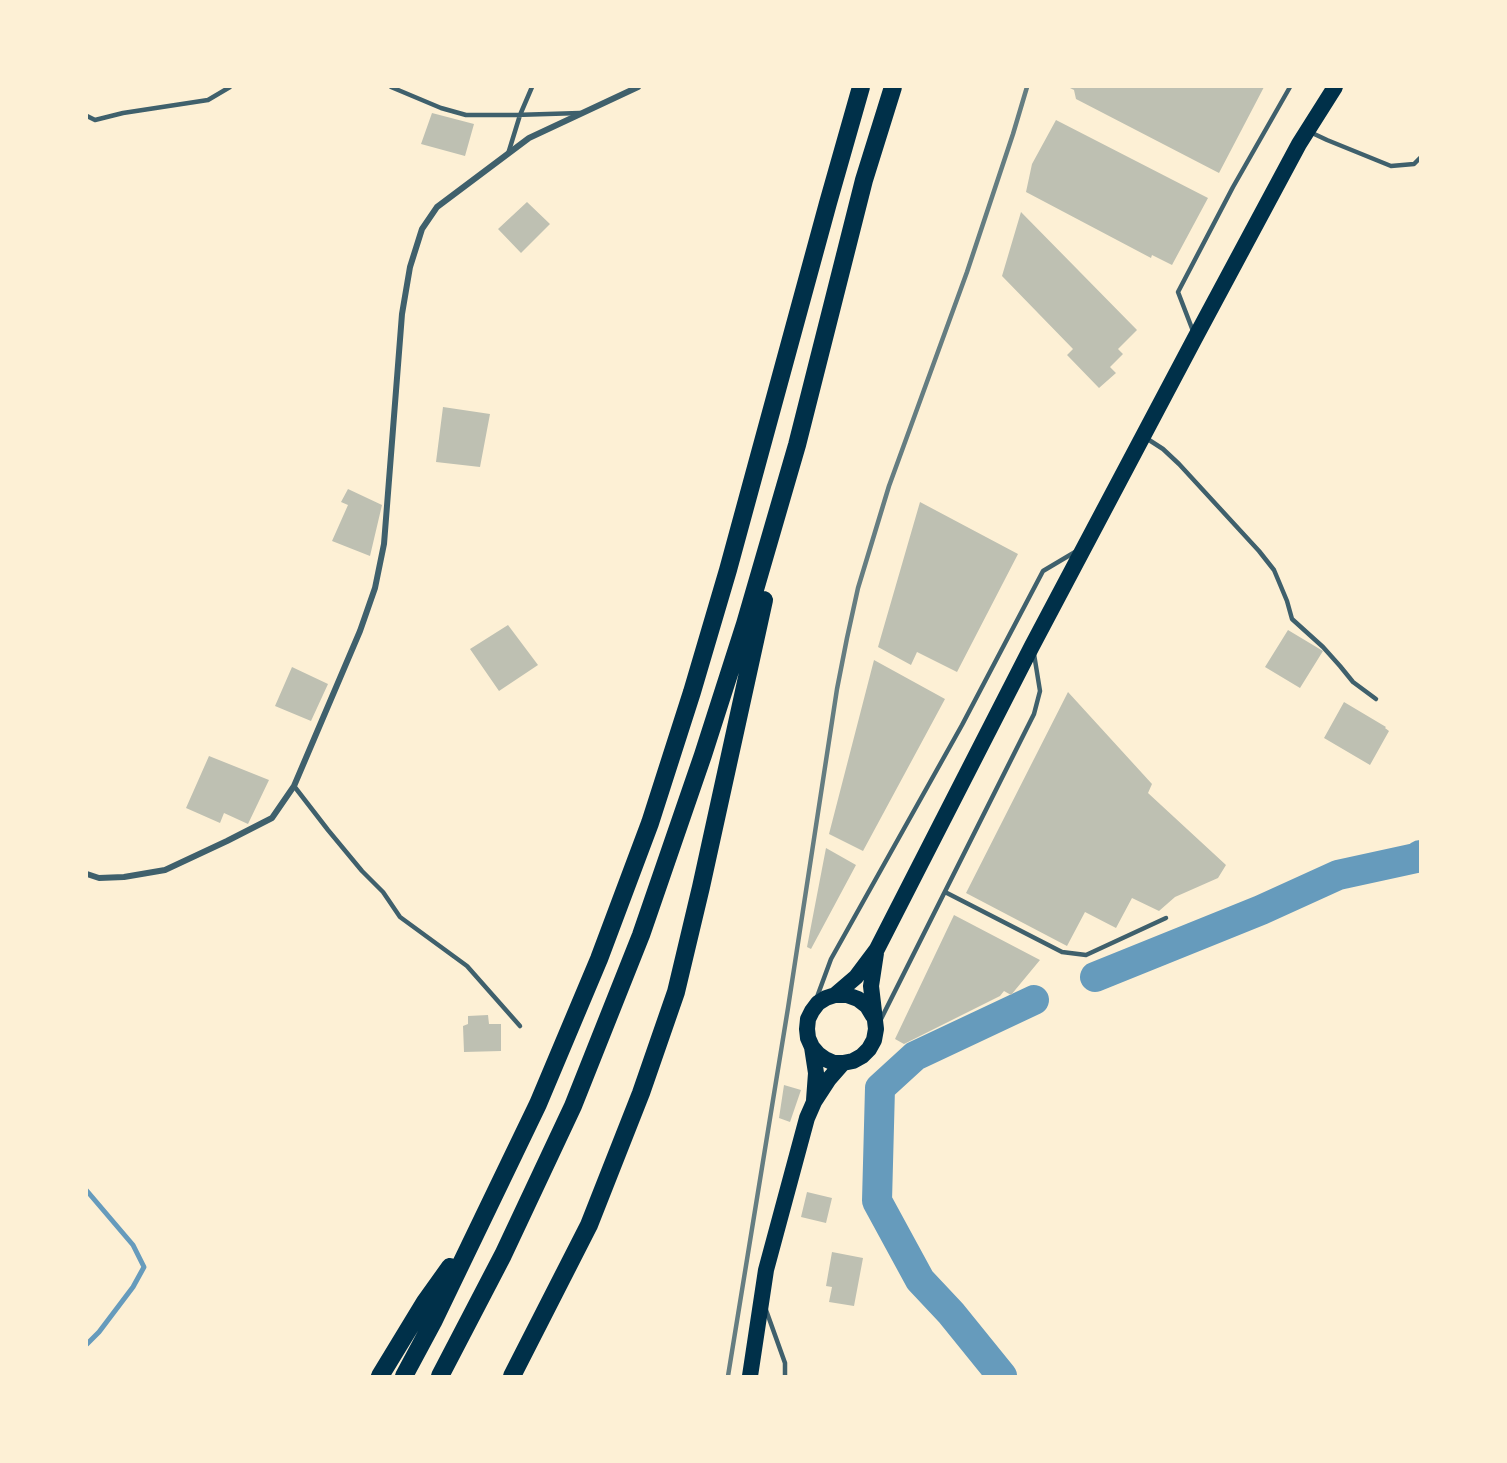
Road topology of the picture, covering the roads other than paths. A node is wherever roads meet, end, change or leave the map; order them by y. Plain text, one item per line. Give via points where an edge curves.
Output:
1 (230, 87) edge
2 (391, 87) edge
3 (532, 87) edge
4 (638, 87) edge
5 (861, 87) edge
6 (893, 87) edge
7 (1290, 87) edge
8 (1335, 87) edge
9 (580, 113) junction
10 (520, 115) junction
11 (87, 116) edge
12 (1308, 130) junction
13 (508, 154) junction
14 (1420, 158) edge
15 (1195, 338) junction
16 (1144, 436) junction
17 (797, 445) junction
18 (1085, 546) junction
19 (1032, 646) junction
20 (1376, 699) dead end
21 (294, 786) junction
22 (87, 874) edge
23 (945, 892) junction
24 (1166, 918) dead end
25 (877, 949) junction
26 (836, 995) junction
27 (812, 1011) junction
28 (874, 1023) junction
29 (520, 1026) dead end
30 (812, 1047) junction
31 (843, 1063) junction
32 (814, 1102) junction
33 (476, 1232) junction
34 (761, 1299) junction
35 (380, 1376) edge
36 (404, 1376) edge
37 (440, 1376) edge
38 (512, 1376) edge
39 (750, 1376) edge
40 (785, 1376) edge

1 - 11 lane via 208,100 95,120
2 - 10 lane via 466,115
3 - 10 lane
4 - 9 street
5 - 33 highway via 728,570 650,823 538,1104
6 - 17 highway via 864,180
7 - 15 lane via 1178,292
8 - 12 highway
9 - 10 lane
9 - 13 street via 529,138
10 - 13 lane
12 - 14 lane via 1391,166 1414,164
12 - 15 highway
13 - 21 street via 437,207 422,229 402,314 384,544 375,588
15 - 16 highway
16 - 18 highway
16 - 20 lane via 1179,464 1259,551 1274,570 1292,619 1353,682
17 - 37 highway via 745,624 640,935 573,1106
17 - 38 highway via 676,992 589,1225
18 - 19 highway
18 - 27 lane via 1043,571 831,959
19 - 23 lane via 1040,690 1034,714
19 - 25 highway
21 - 22 street via 272,818 165,870 124,878
21 - 29 lane via 400,916 467,966
23 - 24 lane via 1062,952 1086,955
23 - 28 lane
25 - 26 highway
25 - 28 highway via 871,986
26 - 27 highway via 818,1003
26 - 28 highway via 858,999 867,1006
27 - 30 highway via 807,1029
28 - 31 highway via 874,1040 869,1049
30 - 31 highway via 825,1059
30 - 32 highway via 816,1073
31 - 32 highway
32 - 34 highway via 790,1179
33 - 35 highway via 425,1302
33 - 36 highway
34 - 39 highway
34 - 40 lane via 785,1363

